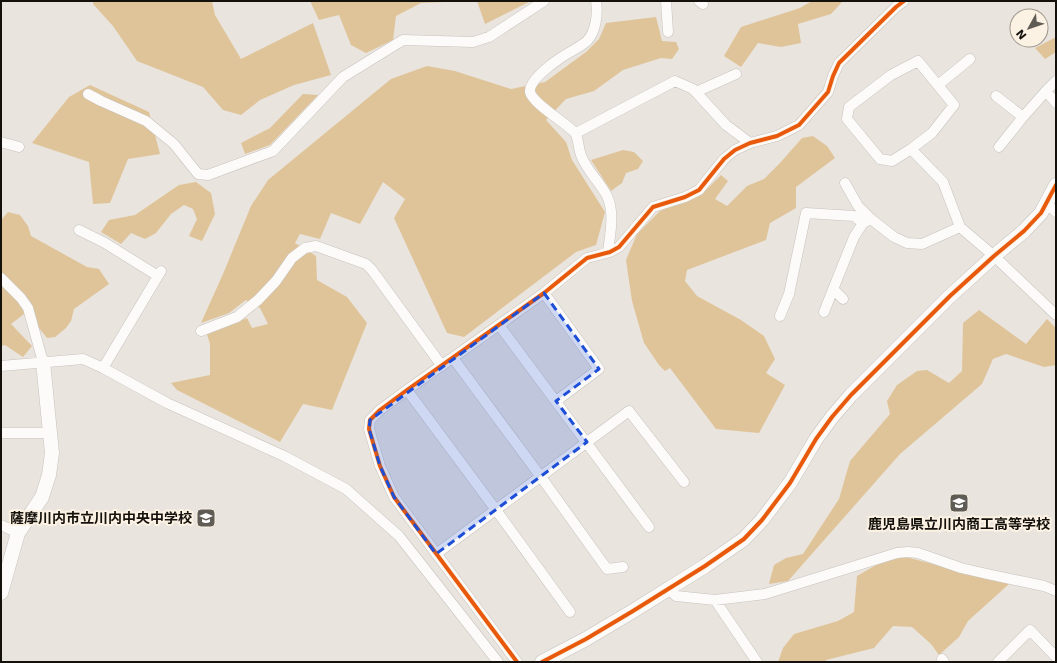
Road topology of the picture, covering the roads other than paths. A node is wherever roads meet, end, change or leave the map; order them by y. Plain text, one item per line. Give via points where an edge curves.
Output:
1 (544, 1) edge
2 (596, 1) edge
3 (666, 1) edge
4 (904, 1) edge
5 (668, 32) dead end
6 (970, 59) dead end
7 (736, 74) dead end
8 (1056, 82) edge
9 (938, 85) junction
10 (1046, 91) junction
11 (696, 92) junction
12 (88, 94) dead end
13 (996, 96) dead end
14 (1056, 104) edge
15 (1023, 117) junction
16 (576, 133) junction
17 (1, 142) edge
18 (750, 142) junction
19 (19, 147) dead end
20 (999, 147) dead end
21 (911, 149) junction
22 (845, 182) dead end
23 (1056, 185) edge
24 (1051, 208) edge
25 (867, 221) junction
26 (960, 227) junction
27 (79, 230) dead end
28 (608, 252) junction
29 (994, 256) junction
30 (1, 278) edge
31 (833, 290) junction
32 (544, 293) junction
33 (843, 299) dead end
34 (824, 312) dead end
35 (1056, 315) edge
36 (780, 316) dead end
37 (499, 325) junction
38 (201, 331) dead end
39 (453, 358) junction
40 (43, 362) junction
41 (1, 366) edge
42 (442, 366) junction
43 (104, 368) junction
44 (407, 390) junction
45 (556, 401) junction
46 (1, 433) edge
47 (50, 433) junction
48 (587, 442) junction
49 (541, 477) junction
50 (684, 482) dead end
51 (496, 510) junction
52 (1, 524) edge
53 (649, 527) dead end
54 (18, 533) junction
55 (436, 554) junction
56 (623, 567) dead end
57 (669, 589) junction
58 (1056, 591) edge
59 (1, 592) edge
60 (714, 600) junction
61 (570, 612) dead end
62 (1056, 657) edge
63 (498, 662) edge
64 (517, 662) edge
65 (542, 662) edge
66 (757, 662) edge
67 (998, 662) edge

1 - 12 street via 489,37 473,42 404,40 343,77 273,151 208,174 198,174 174,144 146,121
2 - 16 street via 594,30 587,41 558,59 531,84 530,92 535,100
3 - 5 street
4 - 18 street via 839,63 828,92 799,125 778,136
6 - 9 street
7 - 11 street
8 - 10 street
9 - 21 street via 954,105 932,133
9 - 21 street via 918,61 891,75 849,107 847,119 880,159 892,161
10 - 14 street
10 - 15 street
11 - 16 street via 675,81
11 - 18 street via 726,125
13 - 15 street
15 - 20 street
16 - 28 street via 581,156 607,196 612,211
17 - 19 street
18 - 28 street via 724,159 699,190 653,207 619,247
21 - 26 street via 943,182
22 - 25 street
23 - 24 street
24 - 29 street via 1041,213
25 - 26 street via 907,243 922,244
25 - 31 street via 854,237
25 - 36 street via 854,216 806,213 789,294
26 - 29 street
27 - 43 street via 160,274
28 - 32 street via 587,258
29 - 35 street
29 - 57 street via 851,394 816,439 790,483 753,530 726,552
30 - 40 street via 28,308
31 - 33 street
31 - 34 street
32 - 37 street
32 - 45 street via 599,369
37 - 39 street
37 - 45 street
38 - 42 street via 237,317 258,300 292,258 305,248 316,246 366,264
39 - 42 street
39 - 49 street
40 - 41 street
40 - 43 street via 83,359
40 - 47 street
42 - 44 street
43 - 63 street via 167,403 284,456 346,489 399,536
44 - 51 street
44 - 55 street via 370,420 369,429 380,466 394,497
45 - 48 street
46 - 47 street
47 - 54 street via 52,454 42,497
48 - 49 street
48 - 50 street via 629,411
48 - 53 street
49 - 51 street
49 - 56 street via 607,568
51 - 55 street
51 - 61 street
52 - 54 street
54 - 59 street
55 - 64 street
57 - 60 street via 676,596
57 - 65 street
58 - 60 street via 908,552 897,553 765,594
60 - 66 street
62 - 67 street via 1030,630

